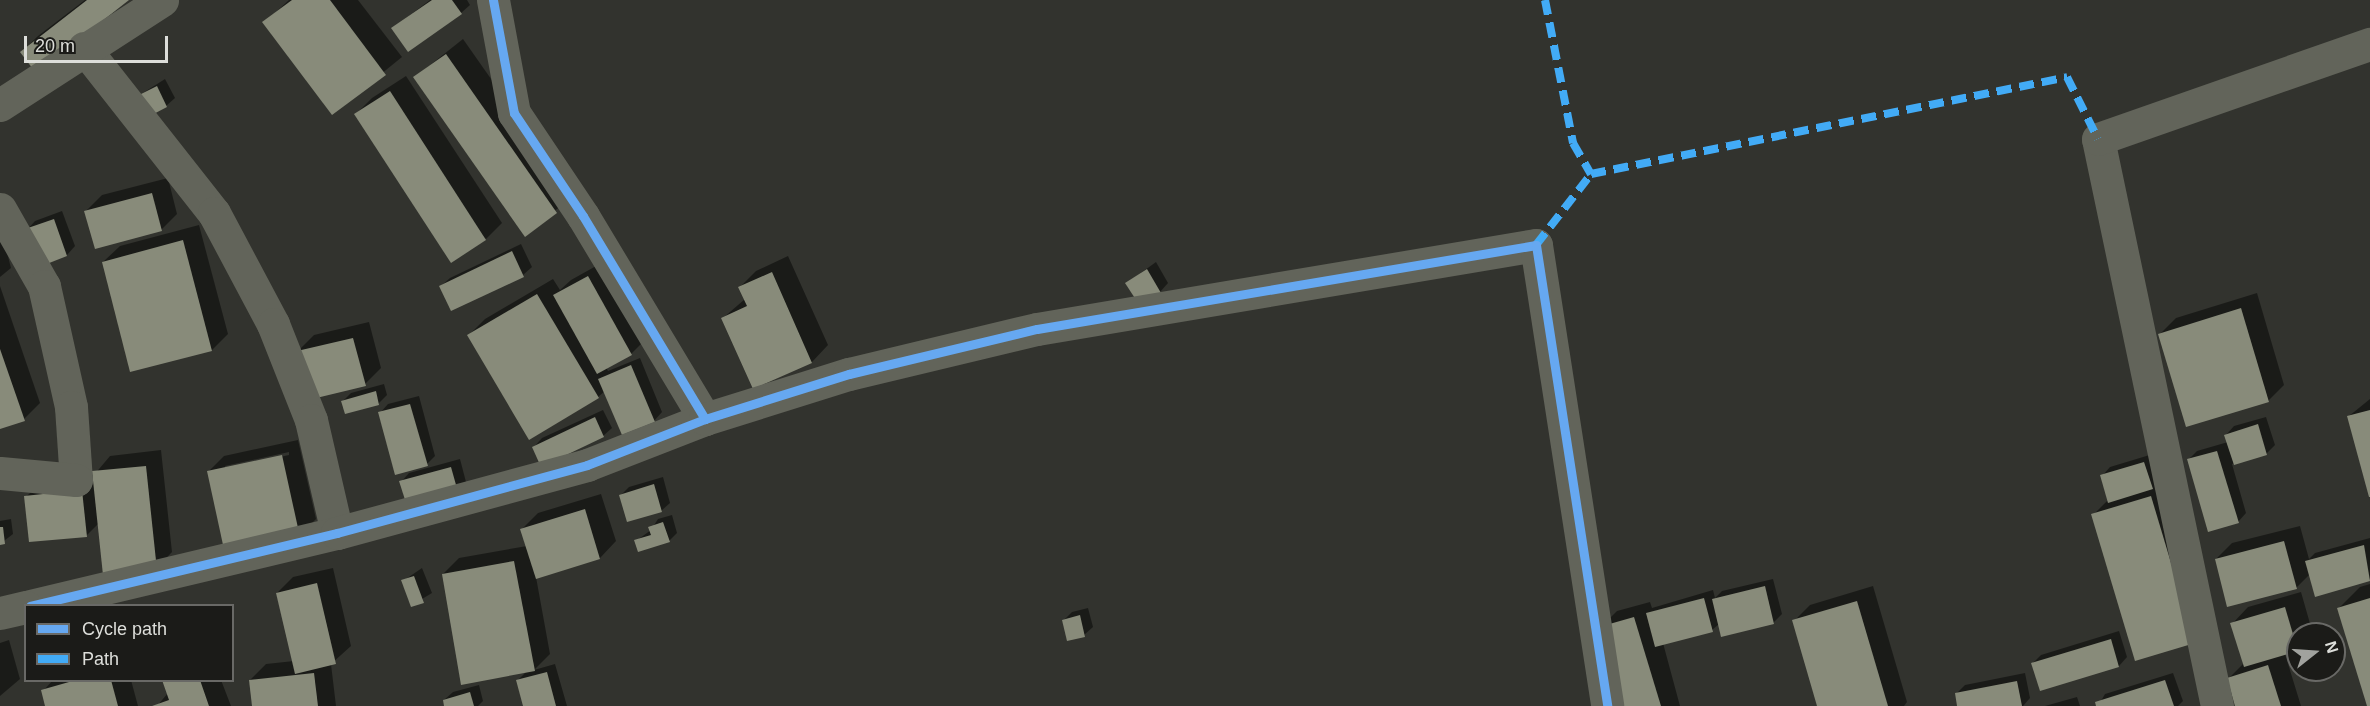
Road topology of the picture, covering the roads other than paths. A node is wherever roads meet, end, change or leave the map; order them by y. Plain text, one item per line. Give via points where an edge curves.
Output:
1 (162, 0) edge
2 (493, 0) edge
3 (2370, 44) edge
4 (84, 48) junction
5 (0, 105) edge
6 (0, 210) edge
7 (705, 419) junction
8 (0, 473) edge
9 (337, 533) junction
10 (38, 604) edge
11 (24, 607) edge
12 (0, 613) edge
13 (1607, 706) edge
14 (2217, 706) edge

1 - 4 street
2 - 7 street via 514,113 583,216
3 - 14 street via 2098,139
4 - 5 street
4 - 9 street via 214,213 273,324 311,420
6 - 8 street via 44,286 71,407 76,480
7 - 9 street via 587,465
7 - 13 street via 849,374 1037,329 1536,245
9 - 10 street
11 - 12 street

